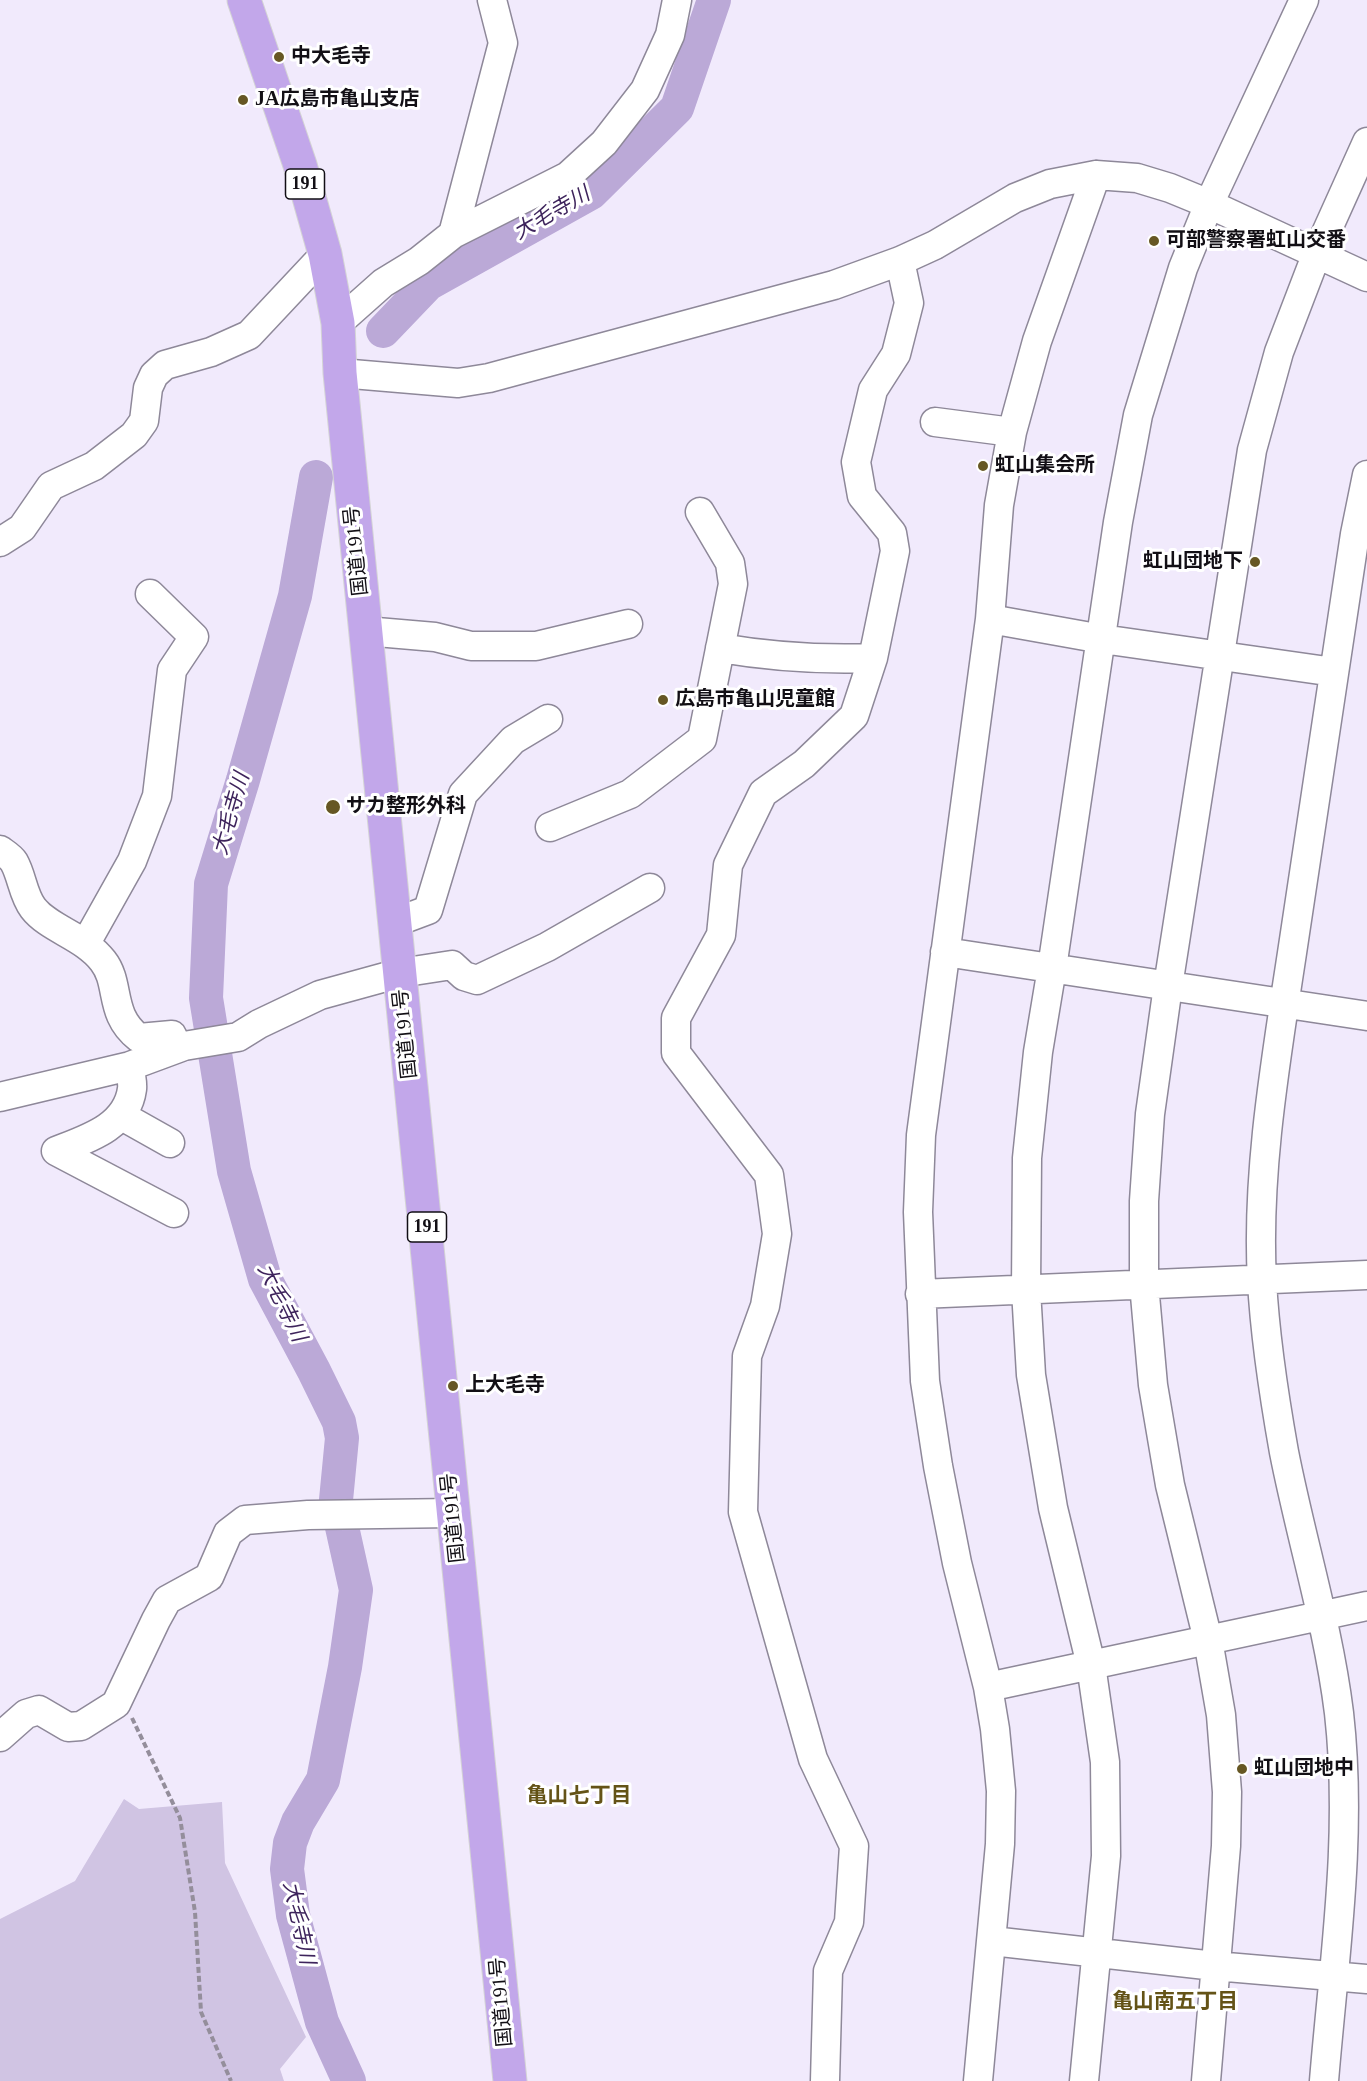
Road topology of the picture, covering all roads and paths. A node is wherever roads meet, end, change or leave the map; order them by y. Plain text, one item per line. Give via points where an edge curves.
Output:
1 (244, 0) edge
2 (492, 0) edge
3 (677, 0) edge
4 (1304, 0) edge
5 (1367, 142) edge
6 (1096, 175) junction
7 (1209, 204) junction
8 (453, 234) junction
9 (1317, 253) junction
10 (325, 254) junction
11 (900, 261) junction
12 (1367, 277) edge
13 (338, 323) junction
14 (340, 373) junction
15 (935, 422) dead end
16 (1012, 432) junction
17 (1367, 475) edge
18 (700, 512) dead end
19 (0, 542) edge
20 (150, 594) dead end
21 (1357, 595) edge
22 (990, 619) junction
23 (627, 624) dead end
24 (365, 631) junction
25 (1102, 639) junction
26 (720, 648) junction
27 (1219, 655) junction
28 (873, 658) junction
29 (1334, 672) junction
30 (548, 719) dead end
31 (550, 827) dead end
32 (0, 850) edge
33 (650, 888) dead end
34 (396, 922) junction
35 (86, 943) junction
36 (945, 952) junction
37 (1052, 968) junction
38 (399, 973) junction
39 (1168, 986) junction
40 (1285, 1003) junction
41 (1367, 1016) edge
42 (181, 1047) junction
43 (129, 1066) junction
44 (0, 1097) edge
45 (122, 1116) junction
46 (170, 1143) dead end
47 (174, 1213) dead end
48 (1367, 1275) edge
49 (1261, 1280) junction
50 (1144, 1284) junction
51 (1026, 1290) junction
52 (920, 1294) junction
53 (453, 1514) junction
54 (1367, 1606) edge
55 (1322, 1615) junction
56 (1208, 1640) junction
57 (1091, 1665) junction
58 (988, 1687) junction
59 (116, 1704) junction
60 (0, 1737) edge
61 (992, 1941) junction
62 (1096, 1952) junction
63 (1215, 1966) junction
64 (1333, 1976) junction
65 (1367, 1979) edge
66 (231, 2081) edge
67 (510, 2081) edge
68 (825, 2081) edge
69 (978, 2081) edge
70 (1084, 2081) edge
71 (1206, 2081) edge
72 (1323, 2081) edge

1 - 10 highway, 国道191号 / 191 via 300,165
2 - 8 street via 503,43
3 - 8 street via 670,35 645,90 604,143 568,176
4 - 7 street
5 - 9 street
6 - 7 street via 1137,178
6 - 11 street via 1050,183 1015,198
6 - 16 street via 1037,341
7 - 9 street
7 - 25 street via 1183,268 1138,415
8 - 13 street via 383,284
9 - 12 street
9 - 27 street via 1279,352 1252,450
10 - 13 highway, 国道191号 / 191
10 - 19 street via 249,334 211,352 165,365 148,388 144,421 134,435 94,466 51,486 22,528
11 - 14 street via 834,285 489,378 458,383
11 - 28 street via 909,303 896,354 873,390 856,462 862,496 892,533 895,551
13 - 14 highway, 国道191号 / 191
14 - 24 highway, 国道191号 / 191
15 - 16 street
16 - 22 street via 999,505
17 - 21 street via 1355,534
18 - 26 street via 730,563 733,584
20 - 35 street via 194,637 172,670 157,796 132,861
21 - 29 street
22 - 25 street
22 - 36 street
23 - 24 street via 536,646 471,646 435,637
24 - 34 highway, 国道191号 / 191
25 - 27 street
25 - 37 street
26 - 28 street via 826,660
26 - 31 street via 702,739 630,794
27 - 29 street
27 - 39 street
28 - 68 street via 854,716 804,764 763,793 728,865 721,935 676,1018 676,1053 769,1175 771,1187 777,1234 765,1306 747,1356 743,1512 813,1759 854,1846 849,1922 828,1971
29 - 40 street
30 - 34 street via 513,740 463,794 428,910
32 - 35 street via 13,861 39,915
33 - 38 street via 547,947 477,980 464,976 452,965
34 - 38 highway, 国道191号 / 191
35 - 42 street via 104,962 116,1007 131,1032 139,1038 172,1035
36 - 37 street
36 - 52 street via 921,1135
37 - 39 street
37 - 51 street via 1027,1158
38 - 42 street via 320,995 238,1037
38 - 53 highway, 国道191号 / 191
39 - 40 street
39 - 50 street via 1150,1114
40 - 41 street
40 - 49 street via 1269,1119
42 - 43 street
43 - 44 street
43 - 45 street via 133,1089
45 - 46 street
45 - 47 street via 95,1136 56,1151
48 - 49 street
49 - 50 street
49 - 55 street via 1284,1453
50 - 51 street
50 - 56 street via 1153,1385 1170,1485
51 - 52 street
51 - 57 street via 1031,1375 1053,1508
52 - 58 street via 925,1381 938,1466
53 - 59 street via 370,1513 245,1520 228,1533 209,1577 168,1600
53 - 67 highway, 国道191号 / 191
54 - 55 street
55 - 56 street
55 - 64 street via 1345,1785 1344,1862
56 - 57 street
56 - 63 street via 1221,1715 1227,1792
57 - 58 street
57 - 62 street via 1105,1762 1106,1856
58 - 61 street via 1001,1791
59 - 60 street via 81,1726 68,1727 39,1710 26,1714
59 - 66 path via 128,1711 180,1818 195,1912 201,2012
61 - 62 street
61 - 69 street
62 - 63 street
62 - 70 street
63 - 64 street
63 - 71 street
64 - 65 street
64 - 72 street

